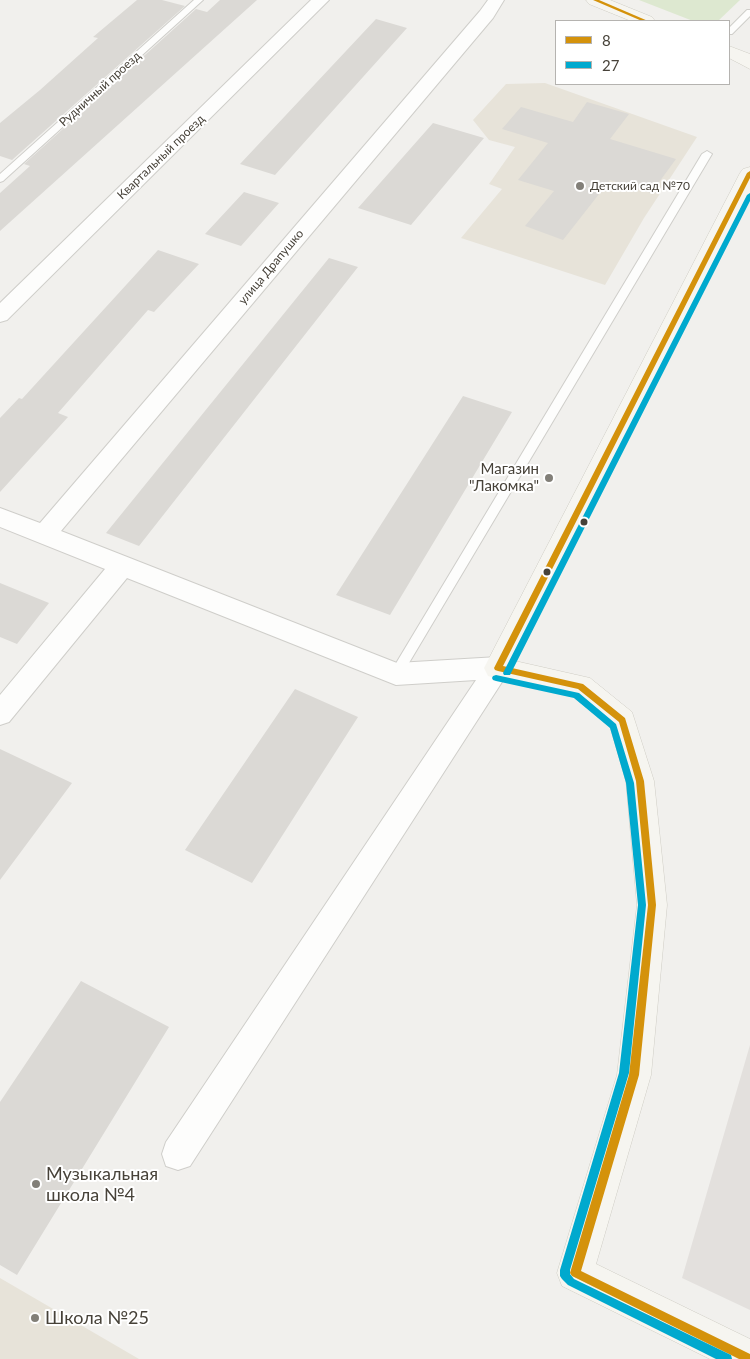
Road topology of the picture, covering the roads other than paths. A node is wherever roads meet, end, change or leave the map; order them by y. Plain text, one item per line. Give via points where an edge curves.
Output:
1 (199, 0) edge
2 (321, 0) edge
3 (496, 0) edge
4 (596, 0) edge
5 (750, 12) edge
6 (644, 20) edge
7 (730, 31) edge
8 (730, 52) edge
9 (750, 63) edge
10 (707, 154) dead end
11 (750, 174) edge
12 (0, 178) edge
13 (0, 315) edge
14 (0, 517) edge
15 (45, 534) junction
16 (123, 565) junction
17 (498, 668) junction
18 (396, 674) junction
19 (0, 714) edge
20 (178, 1154) dead end
21 (750, 1359) edge

1 - 12 lane, Рудничный проезд
2 - 13 street, Квартальный проезд
3 - 15 street, улица Драпушко
4 - 6 street
5 - 7 lane
8 - 9 street
10 - 18 lane
11 - 17 street
14 - 15 street
15 - 16 street
16 - 18 street
16 - 19 street
17 - 18 street
17 - 20 street
17 - 21 street via 580,686 622,720 640,781 652,905 634,1075 574,1273

